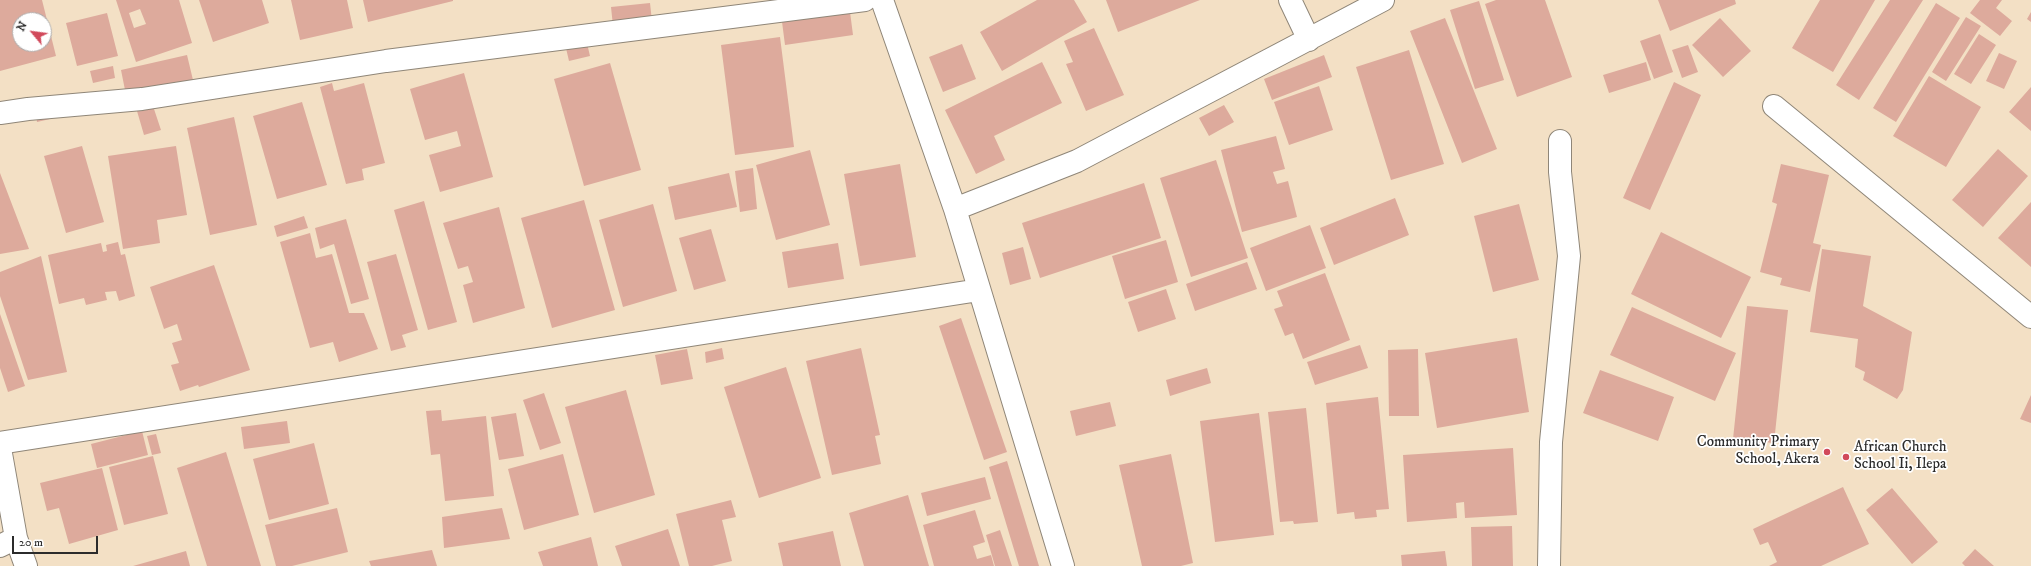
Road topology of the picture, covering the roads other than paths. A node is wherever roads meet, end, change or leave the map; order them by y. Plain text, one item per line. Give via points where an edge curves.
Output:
1 (865, 0) edge
2 (882, 0) edge
3 (1290, 0) edge
4 (1383, 0) edge
5 (1309, 40) junction
6 (1774, 106) dead end
7 (0, 113) edge
8 (1560, 141) dead end
9 (955, 209) junction
10 (979, 290) junction
11 (2031, 317) edge
12 (0, 443) edge
13 (0, 448) edge
14 (8, 542) edge
15 (26, 566) edge
16 (1063, 566) edge
17 (1549, 566) edge

1 - 7 street via 386,61 142,99
2 - 9 street
3 - 5 street
4 - 5 street
5 - 9 street via 1077,161
6 - 11 street
8 - 17 street via 1560,172 1569,256 1551,442
9 - 10 street
10 - 12 street
10 - 16 street
13 - 14 street
14 - 15 street

